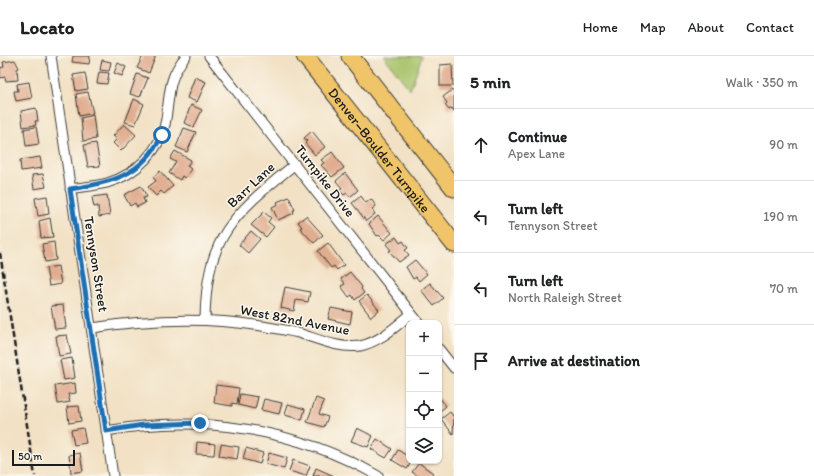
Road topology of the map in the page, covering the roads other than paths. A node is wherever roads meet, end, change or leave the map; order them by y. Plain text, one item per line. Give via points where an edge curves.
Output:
1 (51, 56) edge
2 (186, 56) edge
3 (210, 56) edge
4 (305, 56) edge
5 (350, 56) edge
6 (295, 164) junction
7 (454, 188) edge
8 (70, 189) junction
9 (454, 244) edge
10 (411, 314) junction
11 (205, 320) junction
12 (416, 320) edge
13 (92, 328) junction
14 (442, 353) edge
15 (454, 368) edge
16 (106, 431) junction
17 (113, 476) edge
18 (378, 476) edge

1 - 8 street, Tennyson Street
2 - 8 street via 178,65 171,80 165,127 158,143 148,156 135,169 119,178 104,184
3 - 6 street, Turnpike Drive
4 - 9 highway, Denver–Boulder Turnpike
5 - 7 highway
6 - 10 street, Turnpike Drive
6 - 11 street, Barr Lane via 253,198 227,229 210,268
8 - 13 street, Tennyson Street
10 - 11 street, West 82nd Avenue via 381,338 355,346 330,343 263,326
10 - 12 street, Turnpike Drive
11 - 13 street, West 82nd Avenue via 161,320
13 - 16 street, Tennyson Street
14 - 15 street
16 - 17 street, Tennyson Street
16 - 18 street via 161,424 200,423 235,426 289,438 319,448

